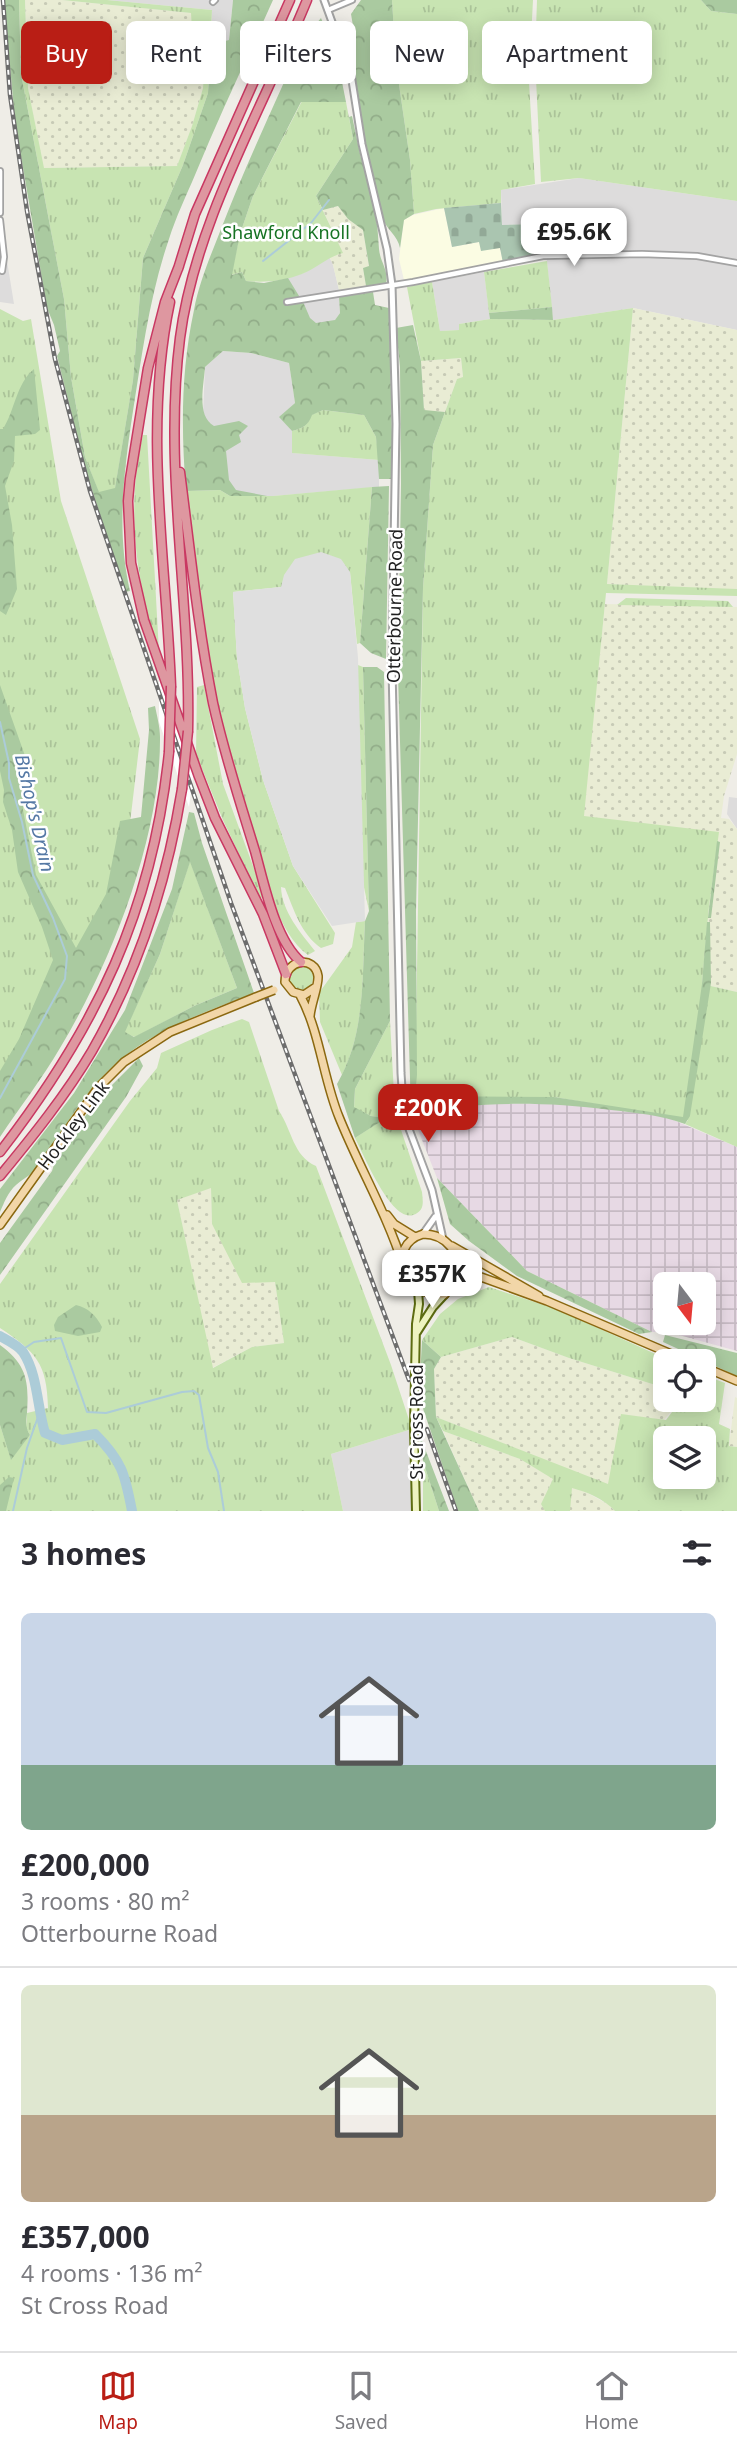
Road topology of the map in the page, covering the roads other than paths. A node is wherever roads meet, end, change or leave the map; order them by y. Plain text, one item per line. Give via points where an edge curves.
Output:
1 (290, 0) edge
2 (307, 0) edge
3 (324, 0) edge
4 (352, 0) edge
5 (328, 10) junction
6 (0, 172) edge
7 (0, 213) edge
8 (0, 220) edge
9 (737, 263) edge
10 (179, 266) junction
11 (2, 271) dead end
12 (392, 285) junction
13 (287, 302) dead end
14 (175, 434) junction
15 (301, 962) junction
16 (285, 975) junction
17 (316, 987) junction
18 (274, 990) junction
19 (290, 990) junction
20 (300, 995) junction
21 (310, 1017) junction
22 (0, 1153) edge
23 (0, 1176) edge
24 (380, 1206) junction
25 (436, 1214) junction
26 (0, 1225) edge
27 (419, 1236) junction
28 (446, 1242) junction
29 (403, 1265) junction
30 (456, 1283) junction
31 (418, 1290) junction
32 (444, 1294) junction
33 (547, 1301) junction
34 (416, 1334) junction
35 (660, 1349) edge
36 (716, 1372) edge
37 (737, 1381) edge
38 (416, 1511) edge

1 - 10 highway via 199,205
2 - 14 highway via 199,253 180,336
3 - 5 street, Otterbourne Road
4 - 5 street
5 - 12 street, Otterbourne Road via 351,75
6 - 7 street
8 - 11 street
9 - 12 street via 642,254 543,256
10 - 16 highway via 148,368 128,501 131,563 144,620 198,774 263,914
10 - 22 highway, bridge via 165,327 157,404 171,686 166,788 155,846 116,965 74,1046
12 - 13 street
12 - 25 street, Otterbourne Road via 396,424 392,668 401,1073 408,1129
14 - 15 highway via 198,611 220,730 265,886 284,939
14 - 23 highway, bridge via 189,679 183,789 174,839 149,926 113,1010 69,1086
15 - 16 main road
15 - 17 main road via 315,969
16 - 18 main road, Hockley Link
16 - 19 main road
17 - 20 main road
17 - 21 main road
18 - 19 main road, Hockley Link
18 - 26 main road, Hockley Link, bridge via 170,1032 124,1062 98,1088
19 - 20 main road
20 - 21 main road
21 - 24 main road via 338,1116
24 - 27 main road via 394,1224
24 - 29 main road
25 - 27 street
25 - 28 street, Otterbourne Road
27 - 28 main road via 436,1235
27 - 29 main road via 404,1248
28 - 30 main road via 460,1265
28 - 33 main road
29 - 31 main road
30 - 32 main road
30 - 33 main road via 481,1277
31 - 32 main road via 432,1296
31 - 34 main road, St Cross Road
32 - 34 main road
33 - 35 main road
34 - 38 main road, St Cross Road
36 - 37 main road

